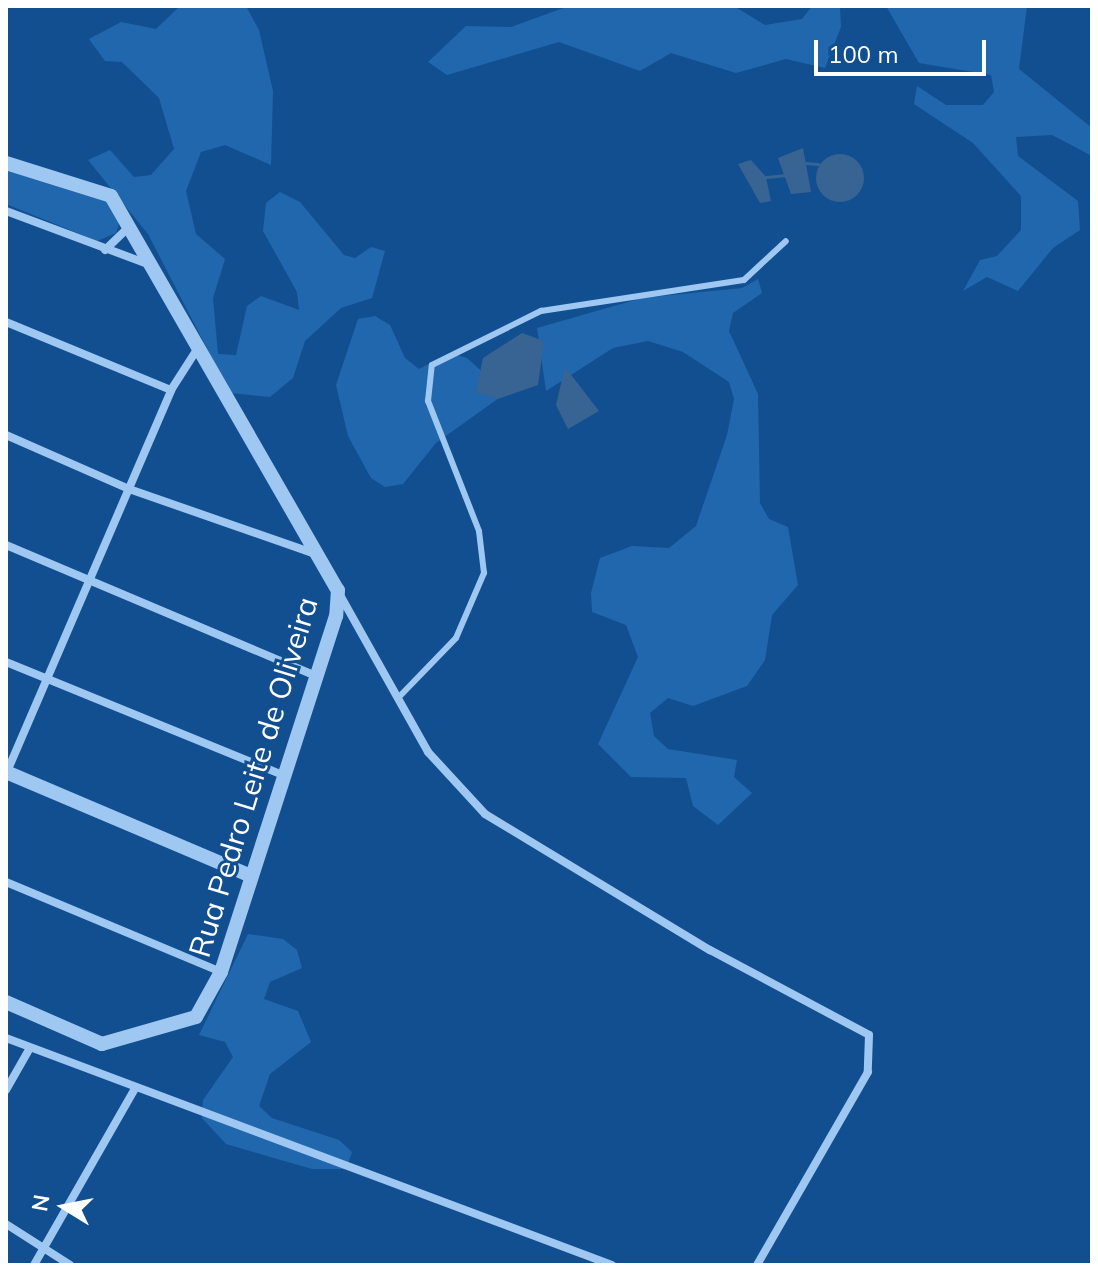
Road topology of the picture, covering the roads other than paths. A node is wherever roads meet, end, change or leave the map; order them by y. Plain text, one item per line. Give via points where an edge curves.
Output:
1 (6, 163) edge
2 (6, 211) edge
3 (129, 227) junction
4 (786, 241) dead end
5 (105, 250) junction
6 (148, 264) junction
7 (6, 322) edge
8 (198, 348) junction
9 (171, 390) junction
10 (6, 435) edge
11 (129, 489) junction
12 (6, 545) edge
13 (321, 554) junction
14 (91, 581) junction
15 (338, 590) junction
16 (6, 662) edge
17 (314, 675) junction
18 (47, 681) junction
19 (398, 698) junction
20 (6, 773) edge
21 (280, 774) junction
22 (249, 875) junction
23 (6, 882) edge
24 (221, 972) junction
25 (6, 1002) edge
26 (6, 1038) edge
27 (30, 1048) junction
28 (136, 1087) junction
29 (6, 1090) edge
30 (6, 1224) edge
31 (45, 1246) junction
32 (34, 1265) edge
33 (70, 1265) edge
34 (612, 1265) edge
35 (757, 1265) edge

1 - 3 street, Rua Pedro Leite de Oliveira via 111,196
2 - 5 street
3 - 5 street
3 - 6 street, Rua Pedro Leite de Oliveira
4 - 19 lane via 733,284 541,311 432,365 428,401 479,531 484,573 456,638
5 - 6 street
6 - 8 street, Rua Pedro Leite de Oliveira
7 - 9 street
8 - 9 street
8 - 13 street, Rua Pedro Leite de Oliveira
9 - 11 street
10 - 11 street
11 - 13 street via 275,545
11 - 14 street
12 - 14 street
13 - 15 street, Rua Pedro Leite de Oliveira
14 - 17 street
14 - 18 street
15 - 17 street, Rua Pedro Leite de Oliveira
15 - 19 street
16 - 18 street
17 - 21 street, Rua Pedro Leite de Oliveira
18 - 20 street
18 - 21 street
19 - 35 street via 428,752 485,814 710,950 869,1035 868,1072
20 - 22 street
21 - 22 street, Rua Pedro Leite de Oliveira
22 - 24 street, Rua Pedro Leite de Oliveira
23 - 24 street
24 - 25 street, Rua Pedro Leite de Oliveira via 196,1017 127,1043 87,1040
26 - 27 street
27 - 28 street
27 - 29 street
28 - 31 street
28 - 34 street
30 - 31 street
31 - 32 street
31 - 33 street

